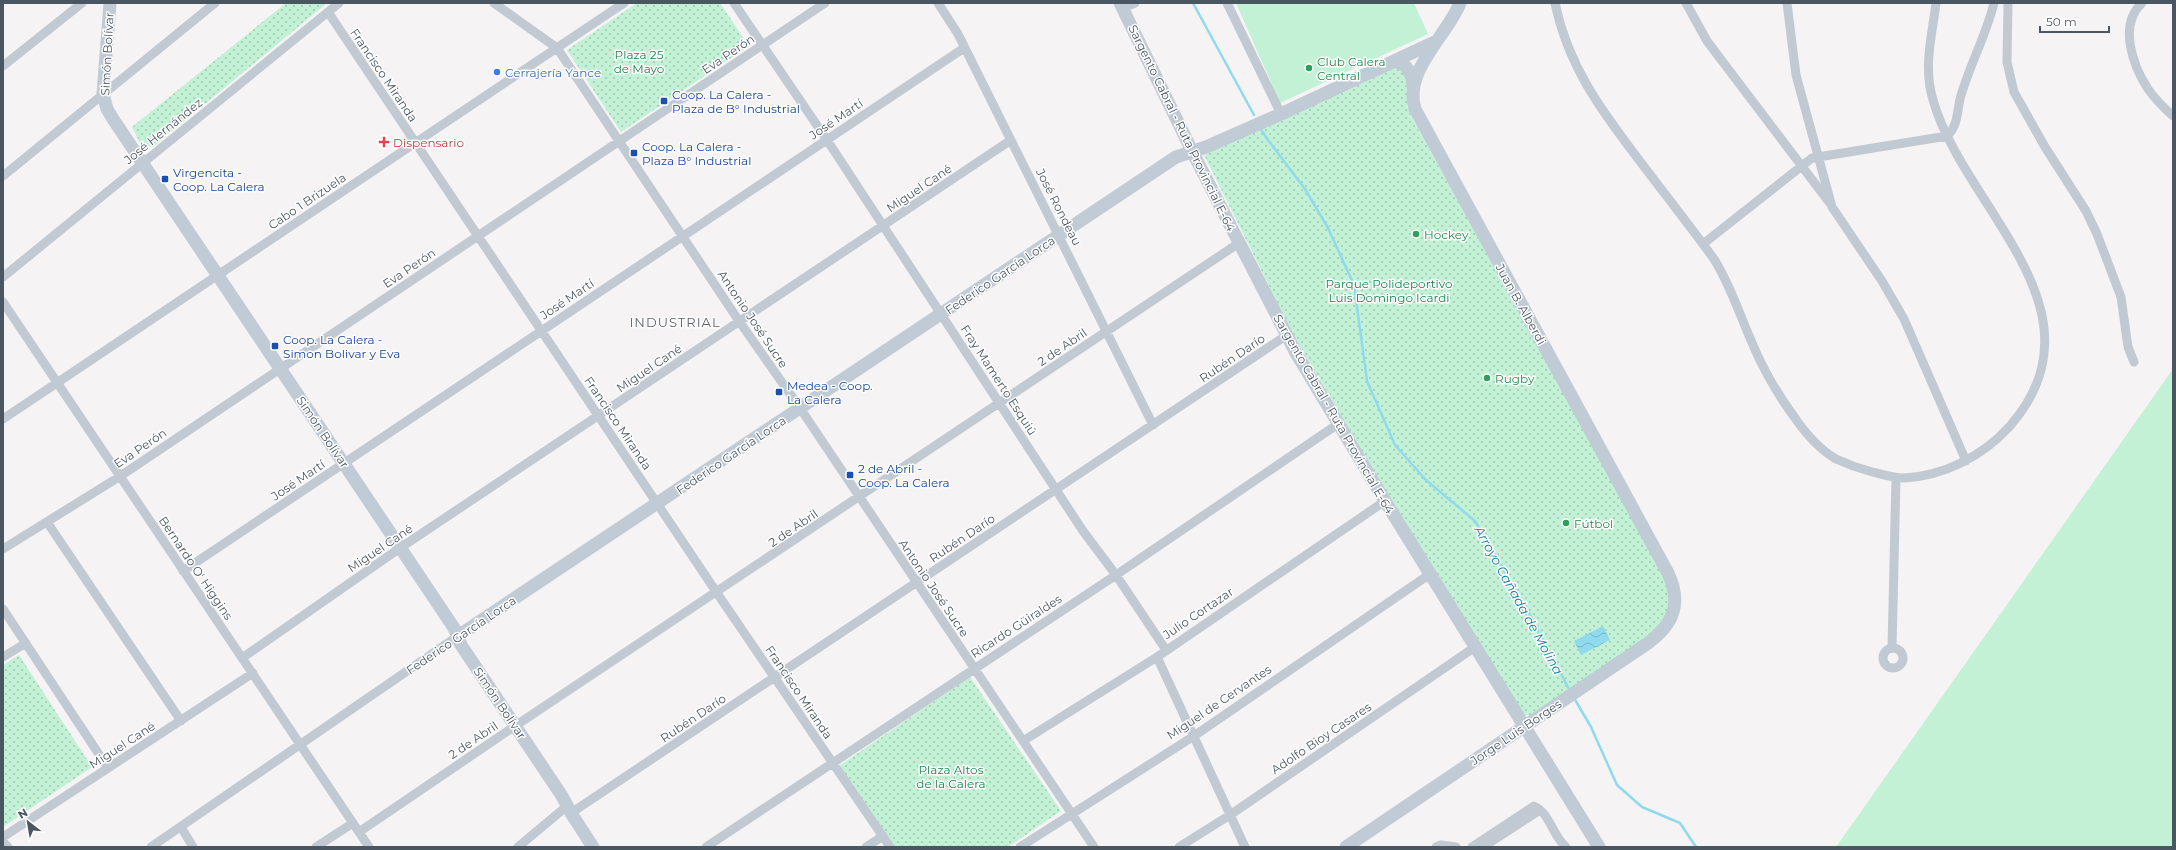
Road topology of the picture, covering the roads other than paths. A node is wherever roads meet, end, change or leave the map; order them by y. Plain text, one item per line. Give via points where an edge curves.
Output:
1 (82, 3) edge
2 (110, 3) edge
3 (215, 3) edge
4 (339, 3) edge
5 (494, 3) edge
6 (624, 3) edge
7 (734, 3) edge
8 (825, 3) edge
9 (938, 3) edge
10 (1135, 3) edge
11 (1227, 3) edge
12 (1460, 3) edge
13 (1555, 3) edge
14 (1686, 3) edge
15 (1788, 3) edge
16 (1936, 3) edge
17 (1994, 3) edge
18 (2008, 3) edge
19 (2142, 3) edge
20 (1121, 6) edge
21 (328, 12) junction
22 (1438, 41) junction
23 (762, 46) junction
24 (557, 48) junction
25 (964, 48) junction
26 (1392, 62) junction
27 (3, 66) edge
28 (1413, 89) junction
29 (103, 94) junction
30 (1281, 114) junction
31 (2173, 116) edge
32 (1947, 136) junction
33 (826, 140) junction
34 (1012, 140) junction
35 (620, 141) junction
36 (415, 143) junction
37 (1192, 151) junction
38 (1819, 156) junction
39 (142, 164) junction
40 (1801, 166) junction
41 (3, 176) edge
42 (1832, 207) junction
43 (882, 227) junction
44 (1060, 234) junction
45 (478, 236) junction
46 (684, 236) junction
47 (1239, 243) junction
48 (1703, 244) junction
49 (218, 275) junction
50 (3, 277) edge
51 (3, 302) edge
52 (941, 314) junction
53 (739, 321) junction
54 (542, 330) junction
55 (1107, 332) junction
56 (1287, 335) junction
57 (2134, 362) dead end
58 (280, 368) junction
59 (57, 383) junction
60 (1000, 403) junction
61 (800, 408) junction
62 (599, 416) junction
63 (3, 419) edge
64 (1338, 424) junction
65 (1153, 425) junction
66 (1966, 461) junction
67 (344, 463) junction
68 (119, 477) junction
69 (1896, 478) junction
70 (1056, 489) junction
71 (859, 498) junction
72 (1385, 501) junction
73 (657, 504) junction
74 (47, 522) junction
75 (400, 548) junction
76 (3, 549) edge
77 (183, 571) junction
78 (1430, 574) junction
79 (1116, 575) junction
80 (916, 584) junction
81 (717, 593) junction
82 (1674, 607) joint
83 (3, 609) edge
84 (458, 636) junction
85 (26, 643) junction
86 (1475, 647) junction
87 (1892, 648) dead end
88 (1166, 650) junction
89 (1157, 656) junction
90 (3, 657) edge
91 (242, 658) junction
92 (973, 668) junction
93 (253, 673) junction
94 (775, 678) junction
95 (181, 721) junction
96 (515, 726) junction
97 (1525, 727) junction
98 (1194, 736) junction
99 (1023, 741) junction
100 (300, 745) junction
101 (832, 763) junction
102 (108, 768) junction
103 (1537, 808) junction
104 (569, 810) junction
105 (1072, 814) junction
106 (1230, 815) junction
107 (353, 823) junction
108 (180, 827) junction
109 (359, 832) junction
110 (883, 836) junction
111 (3, 837) edge
112 (3, 842) edge
113 (8, 847) edge
114 (151, 847) edge
115 (193, 847) edge
116 (316, 847) edge
117 (369, 847) edge
118 (518, 847) edge
119 (593, 847) edge
120 (706, 847) edge
121 (866, 847) edge
122 (890, 847) edge
123 (1020, 847) edge
124 (1094, 847) edge
125 (1180, 847) edge
126 (1245, 847) edge
127 (1346, 847) edge
128 (1436, 847) edge
129 (1456, 847) edge
130 (1472, 847) edge
131 (1483, 847) edge
132 (1566, 847) edge
133 (1599, 847) edge

1 - 27 street
2 - 29 street, Simón Bolívar
3 - 29 street
4 - 21 street, José Hernández
5 - 24 street, Antonio José Sucre
6 - 24 street, Cabo 1 Brizuela
7 - 23 street, Fray Mamerto Esquiú
8 - 23 street, Eva Perón
9 - 25 street, José Rondeau
10 - 20 street
11 - 30 street
12 - 22 street, Juan B. Alberdi
13 - 48 street via 1567,44 1592,96
14 - 40 street via 1707,41
15 - 38 street via 1796,75
16 - 32 street via 1928,69 1932,99
17 - 32 street via 1960,99 1954,127
18 - 57 street via 2007,62 2014,92 2086,211 2097,234 2121,297 2128,347
19 - 31 street via 2132,17 2129,31 2134,58 2148,89
20 - 37 street, Sargento Cabral - Ruta Provincial E-64
21 - 36 street, Francisco Miranda
21 - 39 street, José Hernández
22 - 26 street, Federico García Lorca
22 - 28 street, Juan B. Alberdi via 1418,73
23 - 33 street, Fray Mamerto Esquiú
23 - 35 street, Eva Perón
24 - 35 street, Antonio José Sucre
24 - 36 street, Cabo 1 Brizuela
25 - 33 street, José Martí
25 - 34 street, José Rondeau
26 - 28 street via 1403,64 1409,71
26 - 30 street, Federico García Lorca
28 - 82 street, Juan B. Alberdi via 1415,109 1428,137 1668,573 1674,589
29 - 39 street, Simón Bolívar via 107,109
29 - 41 street
30 - 37 street, Federico García Lorca
32 - 38 street
32 - 66 street via 2024,265 2038,300 2045,338 2038,378 2016,419 1994,441
33 - 43 street, Fray Mamerto Esquiú
33 - 46 street, José Martí
34 - 43 street, Miguel Cané
34 - 44 street, José Rondeau
35 - 45 street, Eva Perón
35 - 46 street, Antonio José Sucre
36 - 45 street, Francisco Miranda
36 - 49 street, Cabo 1 Brizuela
37 - 44 street, Federico García Lorca via 1176,157
37 - 47 street, Sargento Cabral - Ruta Provincial E-64
38 - 40 street
38 - 42 street
39 - 49 street, Simón Bolívar
39 - 50 street, José Hernández
40 - 42 street
40 - 48 street
42 - 66 street via 1882,281 1904,319
43 - 52 street, Fray Mamerto Esquiú
43 - 53 street, Miguel Cané
44 - 52 street, Federico García Lorca
44 - 55 street, José Rondeau
45 - 54 street, Francisco Miranda
45 - 58 street, Eva Perón
46 - 53 street, Antonio José Sucre
46 - 54 street, José Martí
47 - 55 street, 2 de Abril
47 - 56 street, Sargento Cabral - Ruta Provincial E-64
48 - 69 street via 1720,268 1770,379 1800,425 1823,450 1835,458 1852,466
49 - 58 street, Simón Bolívar
49 - 59 street, Cabo 1 Brizuela
51 - 59 street, Bernardo O' Higgins
52 - 60 street, Fray Mamerto Esquiú
52 - 61 street, Federico García Lorca
53 - 61 street, Antonio José Sucre
53 - 62 street, Miguel Cané
54 - 62 street, Francisco Miranda
54 - 67 street, José Martí
55 - 60 street, 2 de Abril
55 - 65 street, José Rondeau
56 - 64 street, Sargento Cabral - Ruta Provincial E-64
56 - 65 street, Rubén Darío
58 - 67 street, Simón Bolívar
58 - 68 street, Eva Perón
59 - 63 street, Cabo 1 Brizuela
59 - 68 street, Bernardo O' Higgins
60 - 70 street, Fray Mamerto Esquiú
60 - 71 street, 2 de Abril
61 - 71 street, Antonio José Sucre
61 - 73 street, Federico García Lorca
62 - 73 street, Francisco Miranda
62 - 75 street, Miguel Cané
64 - 72 street, Sargento Cabral - Ruta Provincial E-64
64 - 79 street, Ricardo Güiraldes
65 - 70 street, Rubén Darío
66 - 69 street via 1933,474
67 - 75 street, Simón Bolívar
67 - 77 street, José Martí
68 - 74 street, Eva Perón
68 - 77 street, Bernardo O' Higgins
69 - 87 street
70 - 79 street, Fray Mamerto Esquiú
70 - 80 street, Rubén Darío
71 - 80 street, Antonio José Sucre
71 - 81 street, 2 de Abril
72 - 78 street, Sargento Cabral - Ruta Provincial E-64
72 - 88 street, Julio Cortazar
73 - 81 street, Francisco Miranda
73 - 84 street, Federico García Lorca
74 - 76 street, Eva Perón
74 - 95 street
75 - 84 street, Simón Bolívar
75 - 91 street, Miguel Cané
77 - 91 street, Bernardo O' Higgins
78 - 86 street, Sargento Cabral - Ruta Provincial E-64
78 - 98 street, Miguel de Cervantes
79 - 88 street, Fray Mamerto Esquiú
79 - 92 street, Ricardo Güiraldes
80 - 92 street, Antonio José Sucre
80 - 94 street, Rubén Darío
81 - 94 street, Francisco Miranda
81 - 96 street, 2 de Abril
82 - 97 street, Jorge Luis Borges via 1671,619 1660,634
83 - 85 street
84 - 96 street, Simón Bolívar via 461,645
84 - 100 street, Federico García Lorca
85 - 90 street
85 - 102 street
86 - 97 street, Sargento Cabral - Ruta Provincial E-64
86 - 106 street, Adolfo Bioy Casares
88 - 89 street, Julio Cortazar
89 - 98 street
89 - 99 street, Julio Cortazar
91 - 93 street, Bernardo O' Higgins
92 - 99 street, Antonio José Sucre
92 - 101 street, Ricardo Güiraldes
93 - 95 street, Miguel Cané
93 - 100 street, Bernardo O' Higgins
94 - 101 street, Francisco Miranda
94 - 104 street, Rubén Darío
95 - 102 street, Miguel Cané
96 - 104 street, Simón Bolívar
96 - 109 street, 2 de Abril
97 - 127 street, Jorge Luis Borges
97 - 133 street, Sargento Cabral - Ruta Provincial E-64
98 - 105 street, Miguel de Cervantes
98 - 106 street
99 - 105 street, Antonio José Sucre
100 - 107 street, Bernardo O' Higgins
100 - 108 street, Federico García Lorca
101 - 110 street, Francisco Miranda
101 - 120 street, Ricardo Güiraldes
102 - 111 street, Miguel Cané
103 - 130 street
103 - 131 street
103 - 132 street
104 - 118 street, Rubén Darío
104 - 119 street, Simón Bolívar
105 - 123 street, Miguel de Cervantes
105 - 124 street, Antonio José Sucre
106 - 125 street, Adolfo Bioy Casares
106 - 126 street
107 - 109 street, Bernardo O' Higgins
107 - 116 street
108 - 114 street, Federico García Lorca
108 - 115 street
109 - 117 street, Bernardo O' Higgins
110 - 121 street
110 - 122 street, Francisco Miranda
112 - 113 street
128 - 129 street

